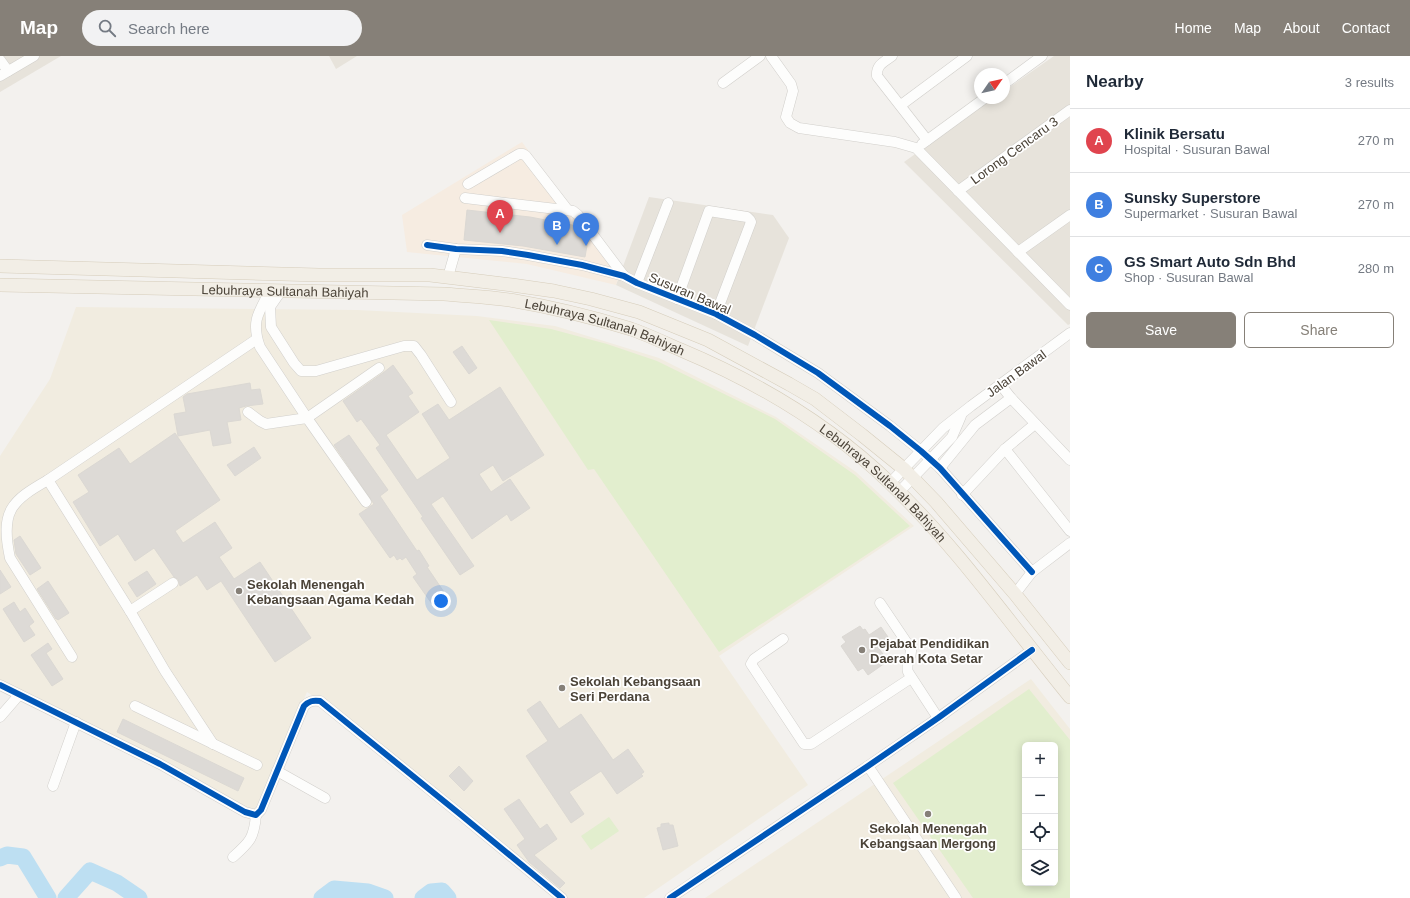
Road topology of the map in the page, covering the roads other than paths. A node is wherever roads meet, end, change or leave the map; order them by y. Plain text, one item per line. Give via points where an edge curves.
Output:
1 (34, 56) edge
2 (760, 56) edge
3 (771, 56) edge
4 (892, 56) edge
5 (967, 56) edge
6 (1042, 56) edge
7 (0, 60) edge
8 (880, 60) edge
9 (1028, 60) edge
10 (4, 74) edge
11 (1010, 78) edge
12 (723, 83) dead end
13 (977, 104) edge
14 (901, 105) junction
15 (1070, 110) edge
16 (927, 140) junction
17 (916, 148) junction
18 (468, 184) dead end
19 (958, 191) junction
20 (465, 198) dead end
21 (668, 203) dead end
22 (567, 209) junction
23 (1070, 215) edge
24 (427, 245) dead end
25 (456, 249) junction
26 (1018, 252) junction
27 (0, 266) edge
28 (624, 276) junction
29 (448, 277) junction
30 (637, 283) junction
31 (0, 285) edge
32 (275, 291) junction
33 (677, 299) junction
34 (1070, 305) edge
35 (716, 314) junction
36 (1070, 333) edge
37 (258, 339) junction
38 (379, 368) dead end
39 (1000, 384) junction
40 (1011, 398) junction
41 (451, 402) dead end
42 (248, 412) dead end
43 (962, 414) junction
44 (307, 418) junction
45 (1035, 424) junction
46 (1005, 449) junction
47 (921, 451) junction
48 (930, 459) junction
49 (1070, 460) edge
50 (940, 468) junction
51 (908, 474) junction
52 (48, 480) junction
53 (895, 488) junction
54 (962, 495) junction
55 (366, 502) dead end
56 (1070, 531) edge
57 (1070, 543) edge
58 (1032, 572) junction
59 (174, 582) dead end
60 (1015, 594) junction
61 (880, 603) dead end
62 (130, 611) junction
63 (783, 639) dead end
64 (1032, 650) junction
65 (72, 657) dead end
66 (1070, 663) edge
67 (911, 678) junction
68 (0, 685) edge
69 (19, 695) junction
70 (1070, 697) edge
71 (135, 706) dead end
72 (0, 716) edge
73 (938, 718) junction
74 (76, 722) junction
75 (213, 744) junction
76 (257, 764) dead end
77 (868, 766) junction
78 (277, 771) junction
79 (53, 786) dead end
80 (325, 798) dead end
81 (256, 815) junction
82 (233, 857) dead end
83 (671, 897) edge
84 (562, 898) edge
85 (956, 898) edge

1 - 10 street
2 - 12 street
3 - 17 street via 791,84 793,91 786,117 790,123 799,128 895,142
4 - 8 street
5 - 14 street
6 - 9 street
7 - 10 street
8 - 14 street via 877,76
9 - 11 street
13 - 16 street
14 - 16 street
15 - 19 street, Lorong Cencaru 3
16 - 17 street
17 - 19 street
18 - 22 street via 523,154
19 - 26 street
20 - 22 street
21 - 30 street
22 - 28 street via 578,215
23 - 26 street
24 - 25 street, Susuran Bawal
25 - 28 street, Susuran Bawal via 528,255
25 - 29 street
26 - 34 street
27 - 29 main road, Lebuhraya Sultanah Bahiyah
28 - 30 street, Susuran Bawal
29 - 51 main road, Lebuhraya Sultanah Bahiyah via 591,299 639,312 708,340 815,399
30 - 33 street, Susuran Bawal
31 - 32 main road, Lebuhraya Sultanah Bahiyah
32 - 37 street via 257,316
32 - 41 street via 270,306 271,327 301,371 316,371 404,346 414,346
32 - 53 main road, Lebuhraya Sultanah Bahiyah via 430,293 510,300 587,316 633,330 702,359 787,405 853,450
33 - 35 street, Susuran Bawal
33 - 35 street via 710,211 747,216 751,222
35 - 47 street, Susuran Bawal via 818,373
36 - 39 street, Jalan Bawal
37 - 44 street via 268,361
37 - 52 street
38 - 44 street
39 - 40 street
39 - 43 street, Jalan Bawal
40 - 45 street
40 - 50 street via 975,425
42 - 44 street via 266,424
43 - 47 street, Jalan Bawal via 943,428
43 - 48 street, Jalan Bawal via 952,437
44 - 55 street
45 - 46 street
45 - 49 street
46 - 54 street
46 - 56 street
47 - 48 street, Susuran Bawal
47 - 51 street, Jalan Bawal
48 - 50 street, Susuran Bawal
48 - 51 street, Jalan Bawal
50 - 54 street, Susuran Bawal
51 - 53 street, Jalan Bawal
51 - 60 main road, Lebuhraya Sultanah Bahiyah via 936,502
52 - 62 street
52 - 65 street via 13,502 3,520 3,537 13,563
53 - 64 main road, Lebuhraya Sultanah Bahiyah via 966,564
54 - 58 street, Susuran Bawal
57 - 58 street
58 - 60 street
59 - 62 street
60 - 66 main road, Lebuhraya Sultanah Bahiyah
61 - 67 street via 910,649 906,667
62 - 75 street via 164,671
63 - 67 street via 754,659 751,664 804,744 808,745
64 - 70 main road, Lebuhraya Sultanah Bahiyah
64 - 73 street
67 - 73 street
68 - 69 street
69 - 72 street
69 - 74 street
71 - 75 street
73 - 77 street
74 - 79 street
74 - 81 street via 160,764 245,812
75 - 76 street
77 - 83 street
77 - 85 street
78 - 80 street
78 - 81 street via 261,810
78 - 84 street via 304,706 314,700 320,702
81 - 82 street via 255,828 248,843

